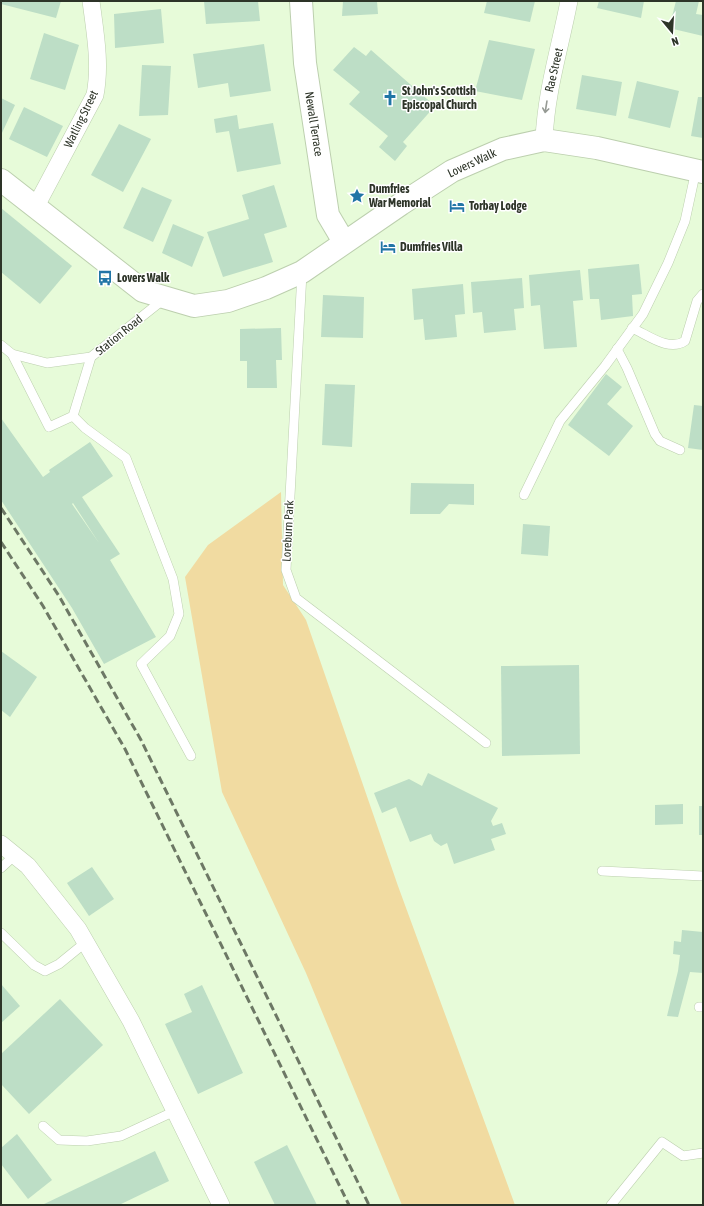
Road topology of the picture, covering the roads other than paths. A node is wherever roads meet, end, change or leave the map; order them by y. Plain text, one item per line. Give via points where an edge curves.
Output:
1 (91, 1) edge
2 (301, 1) edge
3 (569, 1) edge
4 (544, 140) junction
5 (700, 171) edge
6 (1, 180) edge
7 (36, 206) junction
8 (344, 242) junction
9 (302, 272) junction
10 (703, 294) edge
11 (165, 298) junction
12 (632, 328) junction
13 (1, 345) edge
14 (617, 349) junction
15 (12, 354) junction
16 (91, 357) junction
17 (73, 416) junction
18 (680, 450) dead end
19 (524, 495) dead end
20 (486, 743) dead end
21 (190, 756) dead end
22 (1, 844) edge
23 (15, 855) junction
24 (1, 868) edge
25 (602, 871) dead end
26 (703, 876) edge
27 (1, 933) edge
28 (86, 942) junction
29 (175, 1111) junction
30 (43, 1126) dead end
31 (703, 1153) edge
32 (221, 1205) edge
33 (610, 1205) edge

1 - 7 street, Watling Street via 96,32 98,78 95,94
2 - 8 street, Newall Terrace via 305,63 328,215
3 -> 4 street, Rae Street via 552,73
4 - 5 street, Lovers Walk via 597,148
4 - 8 street, Lovers Walk via 503,149 452,171
5 - 12 lane via 685,220 670,256 642,314
6 - 7 street, Lovers Walk
7 - 11 street, Lovers Walk via 143,291
8 - 9 street, Lovers Walk
9 - 11 street, Lovers Walk via 228,301 194,306
9 - 20 lane, Loreburn Park via 286,570 296,598
10 - 12 lane via 697,301 685,341 680,344 671,346
11 - 16 lane, Station Road
12 - 14 lane
13 - 15 lane, Station Road
14 - 18 lane via 654,434 660,441
14 - 19 lane via 560,421
15 - 16 lane, Station Road via 48,364
15 - 17 lane via 49,427
16 - 17 lane
17 - 21 lane via 126,458 173,579 179,614 170,636 141,664
22 - 23 street
23 - 24 lane
23 - 28 street via 28,866
25 - 26 lane
27 - 28 lane via 34,965 45,971 59,964
28 - 29 street via 131,1021
29 - 30 lane via 121,1136 87,1141 59,1140
29 - 32 street
31 - 33 lane via 684,1156 662,1142

